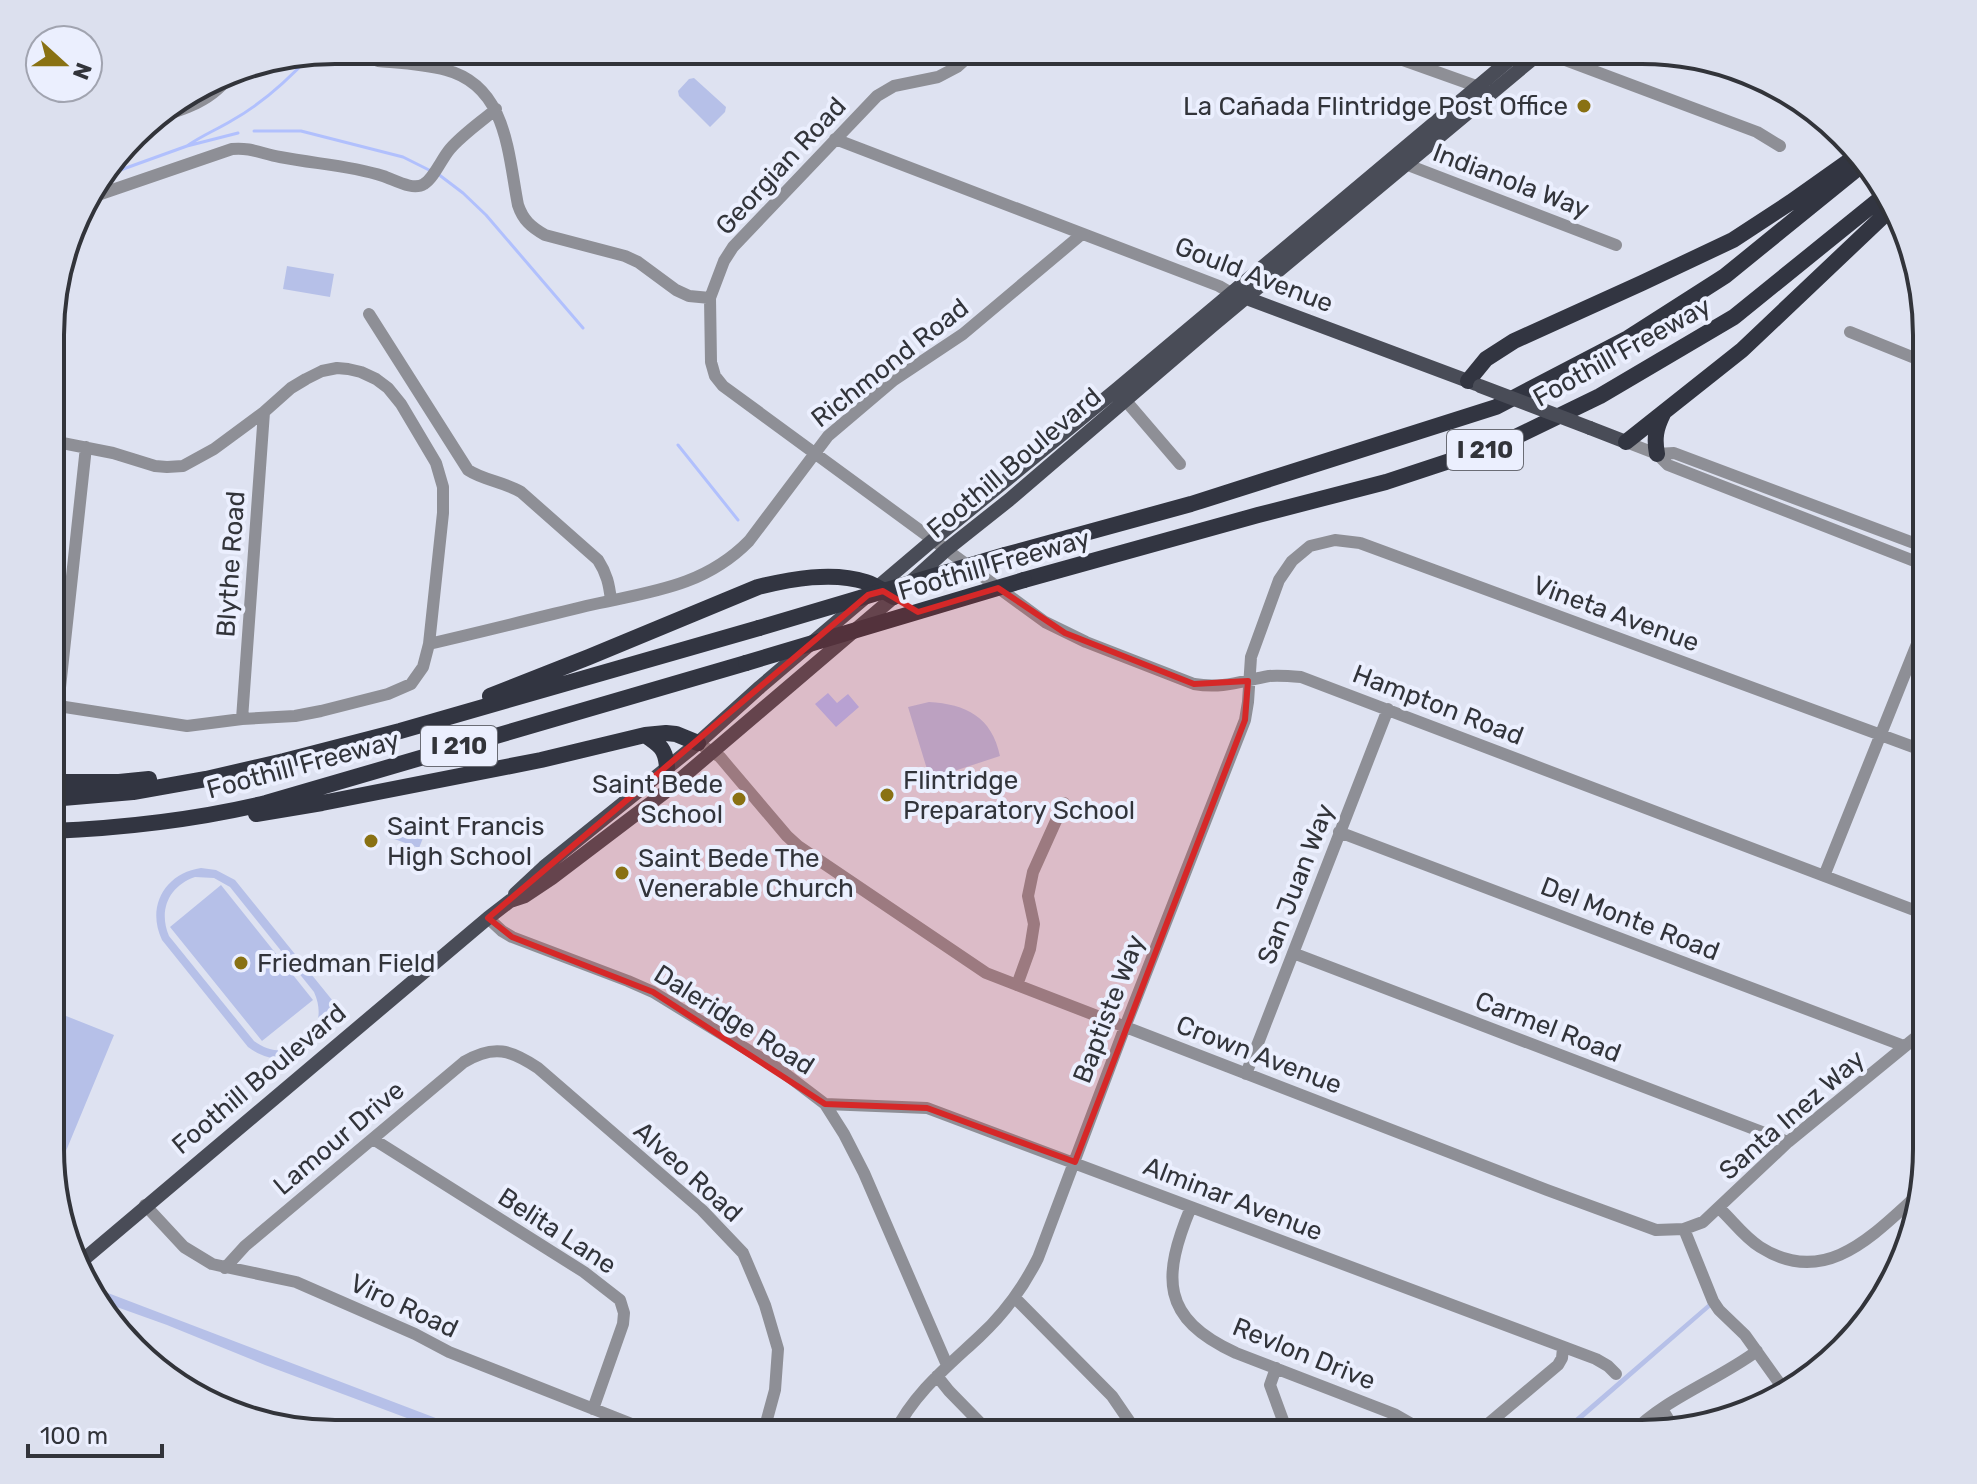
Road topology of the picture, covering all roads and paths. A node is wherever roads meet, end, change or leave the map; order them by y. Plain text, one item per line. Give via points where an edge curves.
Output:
1 (400, 64) edge
2 (960, 64) edge
3 (1414, 65) edge
4 (1507, 65) edge
5 (1521, 65) edge
6 (1578, 65) edge
7 (1482, 91) junction
8 (208, 96) edge
9 (190, 107) edge
10 (496, 109) junction
11 (835, 139) junction
12 (1780, 146) dead end
13 (1389, 159) junction
14 (1850, 161) edge
15 (1407, 164) junction
16 (1856, 169) edge
17 (105, 192) edge
18 (1877, 201) edge
19 (1885, 215) edge
20 (1082, 234) junction
21 (1616, 245) dead end
22 (1231, 293) junction
23 (710, 298) junction
24 (1246, 298) junction
25 (369, 314) dead end
26 (1850, 332) dead end
27 (1913, 357) edge
28 (1474, 383) junction
29 (1121, 395) junction
30 (1665, 411) junction
31 (264, 412) junction
32 (1626, 442) junction
33 (64, 443) edge
34 (86, 447) junction
35 (814, 453) junction
36 (1657, 454) junction
37 (1180, 464) dead end
38 (468, 470) junction
39 (440, 475) junction
40 (933, 540) junction
41 (1913, 543) edge
42 (946, 550) junction
43 (1913, 560) edge
44 (1292, 561) joint
45 (878, 587) junction
46 (894, 597) junction
47 (611, 600) junction
48 (64, 628) edge
49 (429, 644) junction
50 (1913, 655) edge
51 (1248, 681) junction
52 (64, 707) edge
53 (1388, 709) junction
54 (242, 719) junction
55 (400, 731) junction
56 (645, 735) junction
57 (1880, 735) junction
58 (705, 747) junction
59 (1913, 747) edge
60 (667, 768) junction
61 (206, 779) junction
62 (65, 782) edge
63 (65, 798) edge
64 (1064, 803) dead end
65 (171, 821) junction
66 (65, 831) edge
67 (1339, 832) junction
68 (1824, 876) junction
69 (510, 901) junction
70 (1912, 909) edge
71 (488, 918) junction
72 (1293, 953) junction
73 (1017, 985) junction
74 (1125, 1027) junction
75 (1912, 1040) edge
76 (1904, 1046) junction
77 (487, 1051) joint
78 (1246, 1074) junction
79 (825, 1104) junction
80 (373, 1139) junction
81 (1788, 1142) junction
82 (1075, 1162) junction
83 (1907, 1204) edge
84 (145, 1205) junction
85 (1191, 1207) junction
86 (1720, 1209) junction
87 (1684, 1229) junction
88 (87, 1257) edge
89 (225, 1268) junction
90 (1015, 1298) junction
91 (1563, 1348) junction
92 (1757, 1351) junction
93 (947, 1365) junction
94 (1276, 1368) junction
95 (1616, 1374) dead end
96 (937, 1376) junction
97 (1779, 1382) edge
98 (593, 1409) junction
99 (1662, 1409) junction
100 (1668, 1418) edge
101 (619, 1419) edge
102 (767, 1419) edge
103 (902, 1419) edge
104 (977, 1419) edge
105 (1128, 1420) edge
106 (1283, 1420) edge
107 (1404, 1420) edge
108 (1493, 1420) edge
109 (1645, 1420) edge

1 - 10 street via 450,71 480,88
2 - 11 street, Georgian Road via 877,96
3 - 7 street
4 - 7 main road, Foothill Boulevard
5 - 7 main road, Foothill Boulevard
6 - 12 street via 1757,132
7 - 13 main road, Foothill Boulevard
7 - 15 main road, Foothill Boulevard
8 - 9 street
10 - 17 street via 452,147 425,184 412,186 371,172 241,148
10 - 23 street via 518,205 533,228 625,256 676,290
11 - 20 street, Gould Avenue
11 - 23 street, Georgian Road via 733,247
13 - 15 street, Indianola Way
13 - 22 main road, Foothill Boulevard
14 - 28 highway via 1733,240 1514,341 1486,359
15 - 21 street, Indianola Way
15 - 24 main road, Foothill Boulevard
16 - 55 highway, Foothill Freeway / I 210, bridge via 1725,276 1628,338 1496,407 1191,504
18 - 65 highway, Foothill Freeway / I 210, bridge via 1734,317 1600,396 1501,444 1386,482 1024,580 266,803
19 - 30 highway via 1742,350
20 - 22 street, Gould Avenue
20 - 35 street, Richmond Road via 963,334 894,380
22 - 24 main road, Gould Avenue
22 - 29 main road, Foothill Boulevard
23 - 35 street, Georgian Road via 715,376 733,396
24 - 28 main road, Gould Avenue
24 - 29 main road, Foothill Boulevard
25 - 38 street
26 - 27 street
28 - 32 main road, Gould Avenue, bridge
29 - 37 street
29 - 40 main road, Foothill Boulevard
29 - 42 main road, Foothill Boulevard via 1009,500
30 - 32 highway
30 - 36 highway via 1656,428
31 - 34 street via 183,466 155,466
31 - 39 street via 291,388 322,371 361,372 388,388 401,404
31 - 54 street, Blythe Road
32 - 36 street, Gould Avenue
33 - 34 street
34 - 48 street
35 - 40 street, Georgian Road
35 - 47 street, Richmond Road via 738,553 703,576
36 - 41 street, Gould Avenue via 1674,453
36 - 43 street, Gould Avenue via 1668,465
38 - 39 street
38 - 47 street via 521,492 598,560
39 - 49 street via 443,513
40 - 42 street, Georgian Road
40 - 45 main road, Foothill Boulevard
42 - 46 main road, Foothill Boulevard
42 - 51 street, Hampton Road via 1045,622 1086,642 1194,684
44 - 51 street, Baptiste Way via 1279,580 1251,657
44 - 57 street, Vineta Avenue via 1310,546 1335,540 1360,543
45 - 46 highway
45 - 55 highway via 829,577 758,587
45 - 58 main road, Foothill Boulevard via 760,687
46 - 58 main road, Foothill Boulevard
47 - 49 street, Richmond Road
49 - 54 street via 423,667 401,689 295,716
50 - 57 street
51 - 53 street, Hampton Road via 1301,677
51 - 74 street, Baptiste Way via 1245,720
52 - 54 street via 187,726
53 - 67 street, San Juan Way
53 - 68 street, Hampton Road
55 - 61 highway, Foothill Freeway / I 210
56 - 58 highway via 676,734
56 - 60 highway via 662,748
56 - 65 highway via 281,811
57 - 59 street, Vineta Avenue
57 - 68 street
58 - 60 main road, Foothill Boulevard
58 - 69 main road, Foothill Boulevard via 664,793 552,878
58 - 73 street, Crown Avenue via 720,757 798,846 986,973
60 - 69 main road, Foothill Boulevard
61 - 62 highway
61 - 63 highway, Foothill Freeway / I 210
64 - 73 street via 1033,872 1028,896 1034,924
65 - 66 highway, Foothill Freeway / I 210
67 - 72 street, San Juan Way
67 - 76 street, Del Monte Road
68 - 70 street, Hampton Road
69 - 71 main road, Foothill Boulevard
71 - 79 street, Daleridge Road via 512,937 653,992 779,1069
71 - 84 main road, Foothill Boulevard
72 - 78 street, San Juan Way
72 - 81 street, Carmel Road
73 - 74 street, Crown Avenue
74 - 78 street, Crown Avenue
74 - 82 street, Baptiste Way
75 - 76 street, Santa Inez Way
76 - 81 street, Santa Inez Way
77 - 80 street, Lamour Drive via 458,1066
77 - 102 street, Alveo Road via 512,1053 538,1068 702,1210 743,1253 778,1349
78 - 87 street, Crown Avenue via 1643,1226
79 - 82 street, Alminar Avenue via 927,1108
79 - 93 street, Daleridge Road via 864,1173
80 - 89 street, Lamour Drive
80 - 98 street, Belita Lane via 620,1300 623,1324
81 - 86 street, Santa Inez Way
82 - 85 street, Alminar Avenue
82 - 90 street, Baptiste Way via 1038,1258
83 - 86 street via 1861,1245 1814,1261 1794,1261 1761,1248
84 - 88 main road, Foothill Boulevard
84 - 89 street, Viro Road via 184,1247
85 - 91 street, Alminar Avenue
85 - 94 street, Revlon Drive via 1172,1268 1181,1310 1214,1342
86 - 87 street, Santa Inez Way
87 - 92 street via 1713,1301
89 - 98 street, Viro Road via 296,1282 449,1352
90 - 93 street, Baptiste Way
90 - 105 street via 1112,1396
91 - 95 street, Alminar Avenue via 1596,1359
91 - 108 street via 1558,1365
92 - 97 street
92 - 99 street
93 - 96 street, Baptiste Way
94 - 106 street via 1270,1385
94 - 107 street, Revlon Drive
96 - 103 street, Baptiste Way
96 - 104 street
98 - 101 street, Viro Road
99 - 100 street
99 - 109 street

